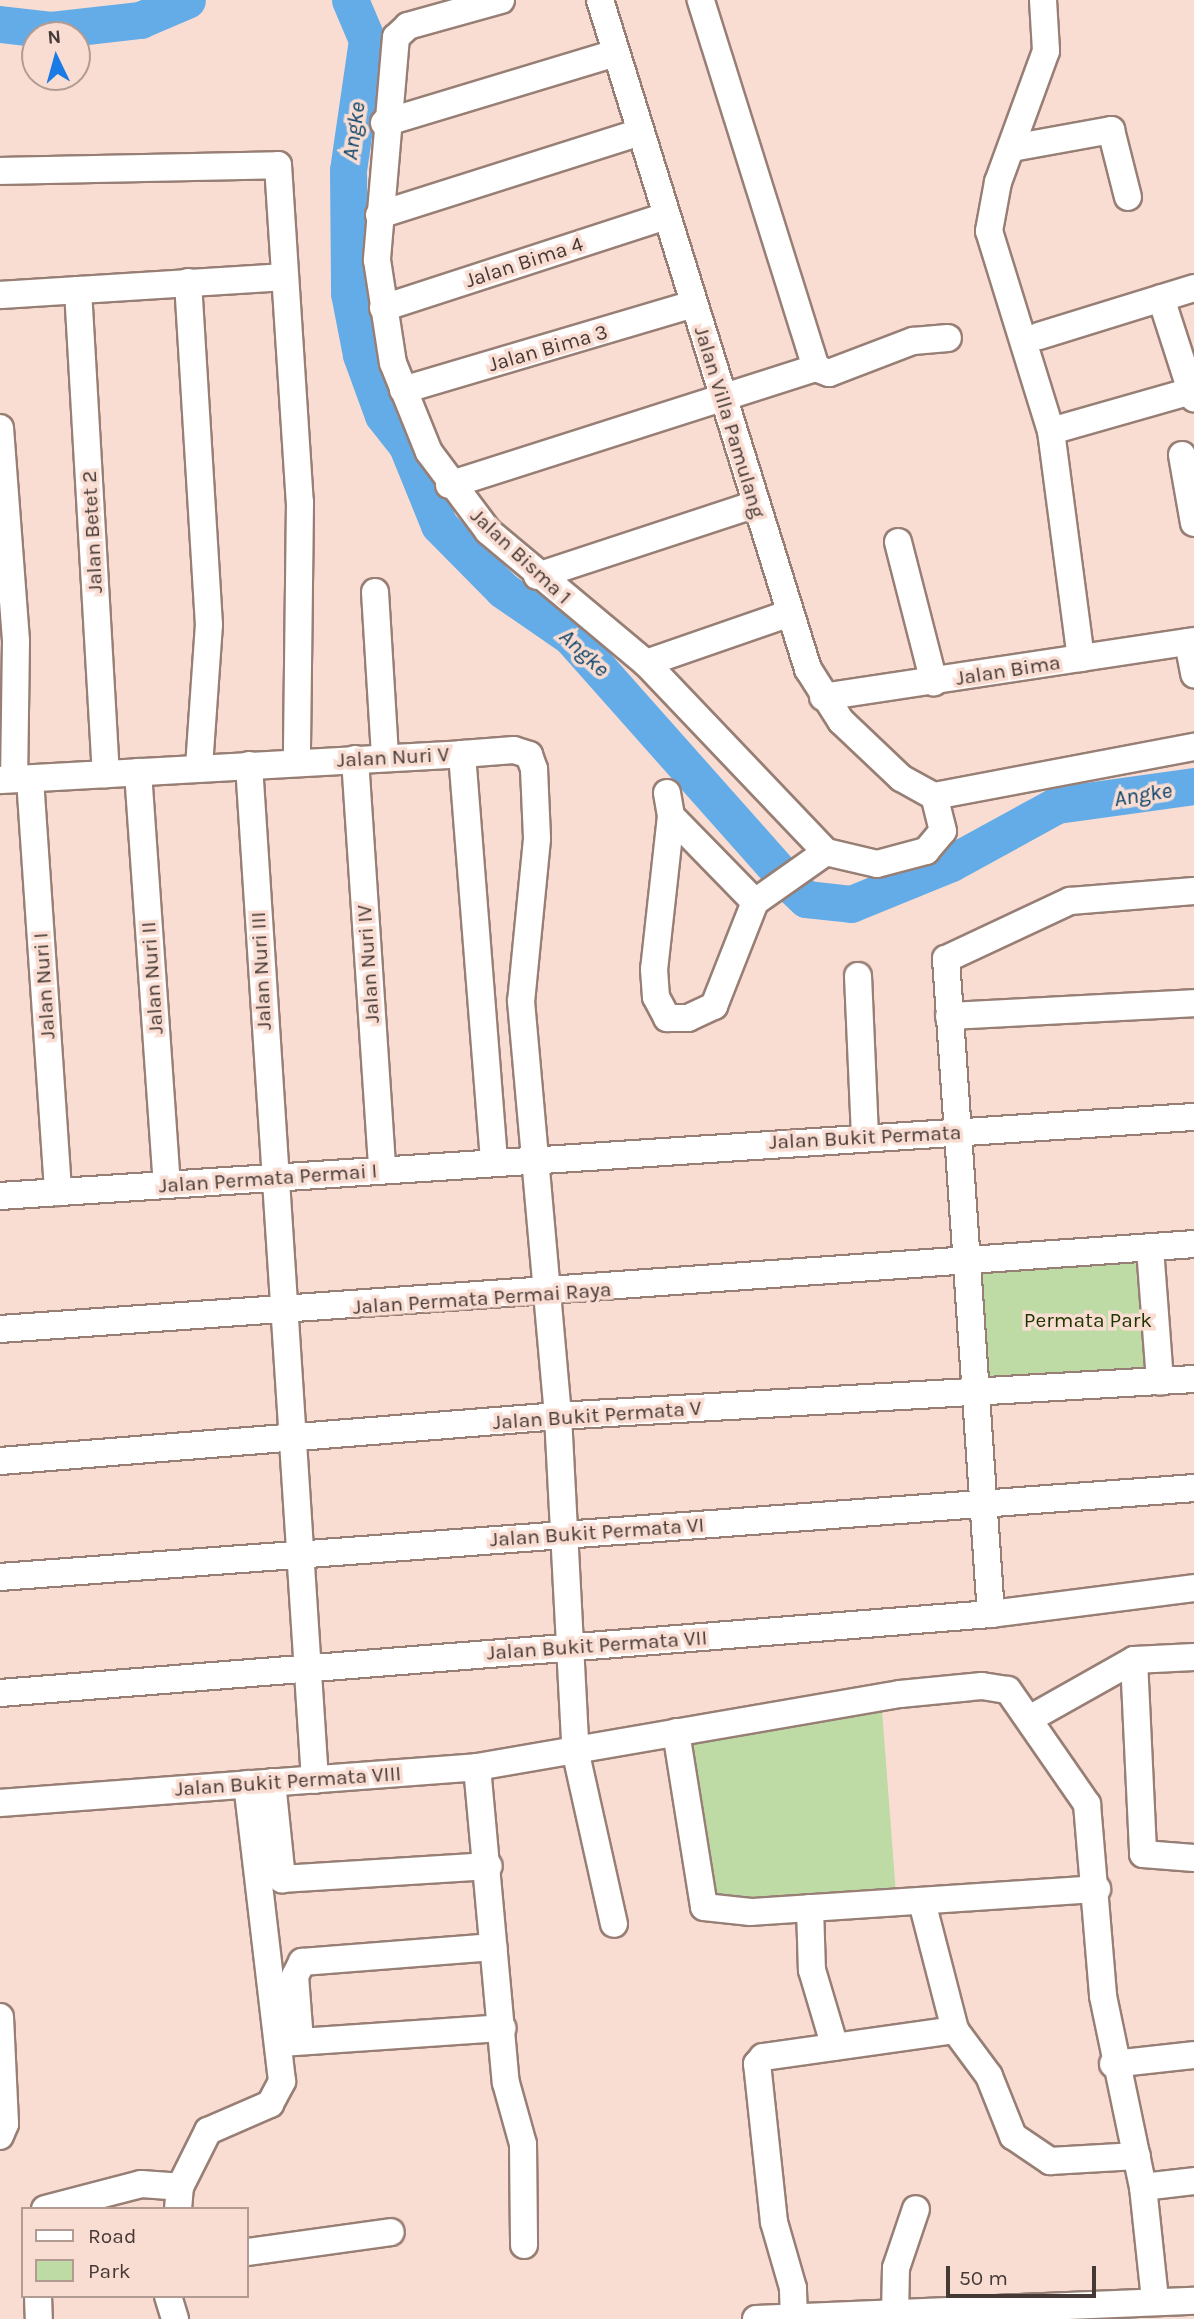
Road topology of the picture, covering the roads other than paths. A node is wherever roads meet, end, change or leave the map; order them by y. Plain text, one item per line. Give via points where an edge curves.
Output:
1 (501, 0) edge
2 (600, 0) edge
3 (701, 0) edge
4 (1043, 0) edge
5 (616, 53) junction
6 (384, 123) junction
7 (640, 132) junction
8 (1012, 148) junction
9 (0, 171) edge
10 (1128, 197) dead end
11 (379, 215) junction
12 (666, 216) junction
13 (284, 277) junction
14 (188, 282) junction
15 (1194, 288) edge
16 (78, 290) junction
17 (0, 295) edge
18 (1161, 298) junction
19 (694, 304) junction
20 (383, 308) junction
21 (1039, 336) dead end
22 (948, 338) dead end
23 (816, 368) junction
24 (403, 390) junction
25 (1192, 394) edge
26 (723, 399) junction
27 (0, 428) edge
28 (1051, 431) junction
29 (1182, 455) dead end
30 (449, 485) junction
31 (756, 504) junction
32 (1194, 523) edge
33 (898, 542) dead end
34 (537, 576) junction
35 (375, 592) dead end
36 (790, 613) junction
37 (1191, 641) edge
38 (1081, 658) junction
39 (646, 663) junction
40 (1194, 674) edge
41 (934, 682) junction
42 (822, 697) junction
43 (1194, 747) edge
44 (462, 754) junction
45 (385, 756) junction
46 (355, 758) junction
47 (298, 761) junction
48 (249, 765) junction
49 (199, 768) junction
50 (138, 772) junction
51 (106, 774) junction
52 (15, 780) edge
53 (934, 796) junction
54 (818, 858) junction
55 (1194, 891) edge
56 (762, 897) junction
57 (858, 976) dead end
58 (1194, 1003) edge
59 (949, 1016) junction
60 (1194, 1117) edge
61 (957, 1132) junction
62 (865, 1136) junction
63 (536, 1159) junction
64 (494, 1163) junction
65 (382, 1170) junction
66 (274, 1177) junction
67 (167, 1184) junction
68 (58, 1192) junction
69 (0, 1196) edge
70 (1194, 1244) edge
71 (1150, 1248) junction
72 (964, 1264) junction
73 (547, 1292) junction
74 (282, 1313) junction
75 (0, 1329) edge
76 (1194, 1379) edge
77 (1160, 1382) junction
78 (975, 1393) junction
79 (558, 1416) junction
80 (292, 1440) junction
81 (0, 1461) edge
82 (1194, 1488) edge
83 (982, 1504) junction
84 (562, 1536) junction
85 (299, 1552) junction
86 (0, 1577) edge
87 (1194, 1588) edge
88 (991, 1614) junction
89 (571, 1648) junction
90 (1194, 1657) edge
91 (1133, 1660) junction
92 (307, 1666) junction
93 (0, 1693) edge
94 (1031, 1718) junction
95 (676, 1732) junction
96 (576, 1754) junction
97 (477, 1767) junction
98 (315, 1780) junction
99 (260, 1783) junction
100 (0, 1802) edge
101 (1194, 1858) edge
102 (489, 1866) junction
103 (1097, 1889) junction
104 (922, 1902) junction
105 (810, 1908) junction
106 (614, 1923) dead end
107 (494, 1947) junction
108 (0, 2017) edge
109 (502, 2028) junction
110 (955, 2030) junction
111 (290, 2042) junction
112 (835, 2047) junction
113 (1, 2055) edge
114 (1194, 2055) edge
115 (1113, 2064) junction
116 (0, 2136) edge
117 (1137, 2157) junction
118 (1194, 2181) edge
119 (1143, 2187) junction
120 (179, 2198) edge
121 (53, 2207) edge
122 (916, 2209) dead end
123 (391, 2232) dead end
124 (524, 2245) dead end
125 (248, 2252) edge
126 (37, 2298) edge
127 (169, 2298) edge
128 (1155, 2300) junction
129 (1194, 2301) edge
130 (895, 2315) junction
131 (794, 2318) edge
132 (39, 2319) edge
133 (175, 2319) edge
134 (756, 2319) edge

1 - 6 street, Jalan Bisma 1 via 399,31
2 - 5 street, Jalan Villa Pamulang
3 - 23 street
4 - 8 street via 1046,51
5 - 6 street
5 - 7 street, Jalan Villa Pamulang
6 - 11 street, Jalan Bisma 1
7 - 11 street
7 - 12 street, Jalan Villa Pamulang
8 - 10 street via 1111,130
8 - 28 street via 989,231
9 - 13 street via 272,160 279,169
11 - 20 street, Jalan Bisma 1
12 - 19 street, Jalan Villa Pamulang
12 - 20 street, Jalan Bima 4
13 - 14 street
13 - 47 street via 300,502
14 - 16 street
14 - 49 street via 209,624
15 - 18 street
16 - 17 street
16 - 51 street, Jalan Betet 2
18 - 21 street
18 - 25 street
19 - 24 street, Jalan Bima 3
19 - 26 street, Jalan Villa Pamulang
20 - 24 street, Jalan Bisma 1
22 - 23 street via 913,341 829,373
23 - 26 street
24 - 30 street, Jalan Bisma 1
25 - 28 street
26 - 30 street
26 - 31 street, Jalan Villa Pamulang
27 - 52 street, Jalan Nuri I via 16,641
28 - 38 street
29 - 32 street
30 - 34 street, Jalan Bisma 1
31 - 34 street
31 - 36 street, Jalan Villa Pamulang
33 - 41 street
34 - 39 street, Jalan Bisma 1
35 - 45 street
36 - 39 street
36 - 42 street, Jalan Villa Pamulang
37 - 38 street, Jalan Bima
37 - 40 street
38 - 41 street, Jalan Bima
39 - 54 street, Jalan Bisma 1
41 - 42 street, Jalan Bima
42 - 53 street, Jalan Villa Pamulang via 901,778
43 - 53 street
44 - 45 street, Jalan Nuri V
44 - 63 street via 514,750 532,760 537,839 521,1001
44 - 64 street, Jalan Nuri V
45 - 46 street, Jalan Nuri V
46 - 47 street, Jalan Nuri V
46 - 65 street, Jalan Nuri IV
47 - 48 street, Jalan Nuri V
48 - 49 street, Jalan Nuri V
48 - 66 street, Jalan Nuri III
49 - 50 street, Jalan Nuri V
50 - 51 street, Jalan Nuri V
50 - 67 street, Jalan Nuri II
51 - 52 street, Jalan Nuri V
52 - 68 street, Jalan Nuri I
53 - 54 street via 943,831 926,851 877,864
54 - 56 street
55 - 59 street via 1070,901 952,955 945,965
56 - 56 street via 714,1006 688,1018 667,1018 656,997 654,969 669,804
57 - 62 street
58 - 59 street
59 - 61 street
60 - 61 street, Jalan Bukit Permata
61 - 62 street, Jalan Bukit Permata
61 - 72 street
62 - 63 street, Jalan Bukit Permata
63 - 64 street, Jalan Permata Permai I
63 - 73 street
64 - 65 street, Jalan Permata Permai I
65 - 66 street, Jalan Permata Permai I
66 - 67 street, Jalan Permata Permai I
66 - 74 street, Jalan Nuri III
67 - 68 street, Jalan Permata Permai I
68 - 69 street, Jalan Permata Permai I
70 - 71 street, Jalan Permata Permai Raya
71 - 72 street, Jalan Permata Permai Raya
71 - 77 street
72 - 73 street, Jalan Permata Permai Raya
72 - 78 street
73 - 74 street, Jalan Permata Permai Raya
73 - 79 street
74 - 75 street, Jalan Permata Permai Raya
74 - 80 street, Jalan Nuri III
76 - 77 street, Jalan Bukit Permata V
77 - 78 street, Jalan Bukit Permata V
78 - 79 street, Jalan Bukit Permata V
78 - 83 street
79 - 80 street, Jalan Bukit Permata V
79 - 84 street
80 - 81 street, Jalan Bukit Permata V
80 - 85 street, Jalan Nuri III
82 - 83 street, Jalan Bukit Permata VI
83 - 84 street, Jalan Bukit Permata VI
83 - 88 street
84 - 85 street, Jalan Bukit Permata VI
84 - 89 street
85 - 86 street, Jalan Bukit Permata VI
85 - 92 street, Jalan Nuri III
87 - 88 street, Jalan Bukit Permata VII
88 - 89 street, Jalan Bukit Permata VII
89 - 92 street, Jalan Bukit Permata VII
89 - 96 street
90 - 91 street
91 - 94 street
91 - 101 street via 1143,1854
92 - 93 street, Jalan Bukit Permata VII
92 - 98 street, Jalan Nuri III
94 - 95 street, Jalan Bukit Permata VIII via 1008,1690 982,1686
94 - 103 street, Jalan Bukit Permata VIII via 1087,1804
95 - 96 street, Jalan Bukit Permata VIII
95 - 105 street via 704,1907
96 - 97 street, Jalan Bukit Permata VIII
96 - 106 street
97 - 98 street, Jalan Bukit Permata VIII
97 - 102 street
98 - 99 street, Jalan Bukit Permata VIII
99 - 100 street, Jalan Bukit Permata VIII
99 - 102 street via 282,1879
99 - 111 street
102 - 107 street
103 - 104 street
103 - 115 street, Jalan Bukit Permata VIII
104 - 105 street
104 - 110 street
105 - 112 street via 813,1970
107 - 109 street
107 - 111 street via 302,1962 295,1976
108 - 113 street
109 - 111 street
109 - 124 street via 506,2083 523,2144
110 - 112 street
110 - 117 street via 978,2056 1013,2136 1029,2151 1050,2161
111 - 120 street via 278,2097 208,2131
112 - 131 street via 763,2057 757,2064 774,2222 793,2288
113 - 116 street
114 - 115 street
115 - 117 street, Jalan Bukit Permata VIII
117 - 119 street, Jalan Bukit Permata VIII
118 - 119 street
119 - 128 street, Jalan Bukit Permata VIII
120 - 121 street via 141,2184
122 - 130 street via 896,2269
123 - 125 street
126 - 132 street
127 - 133 street
128 - 129 street
128 - 130 street
130 - 131 street
131 - 134 street

